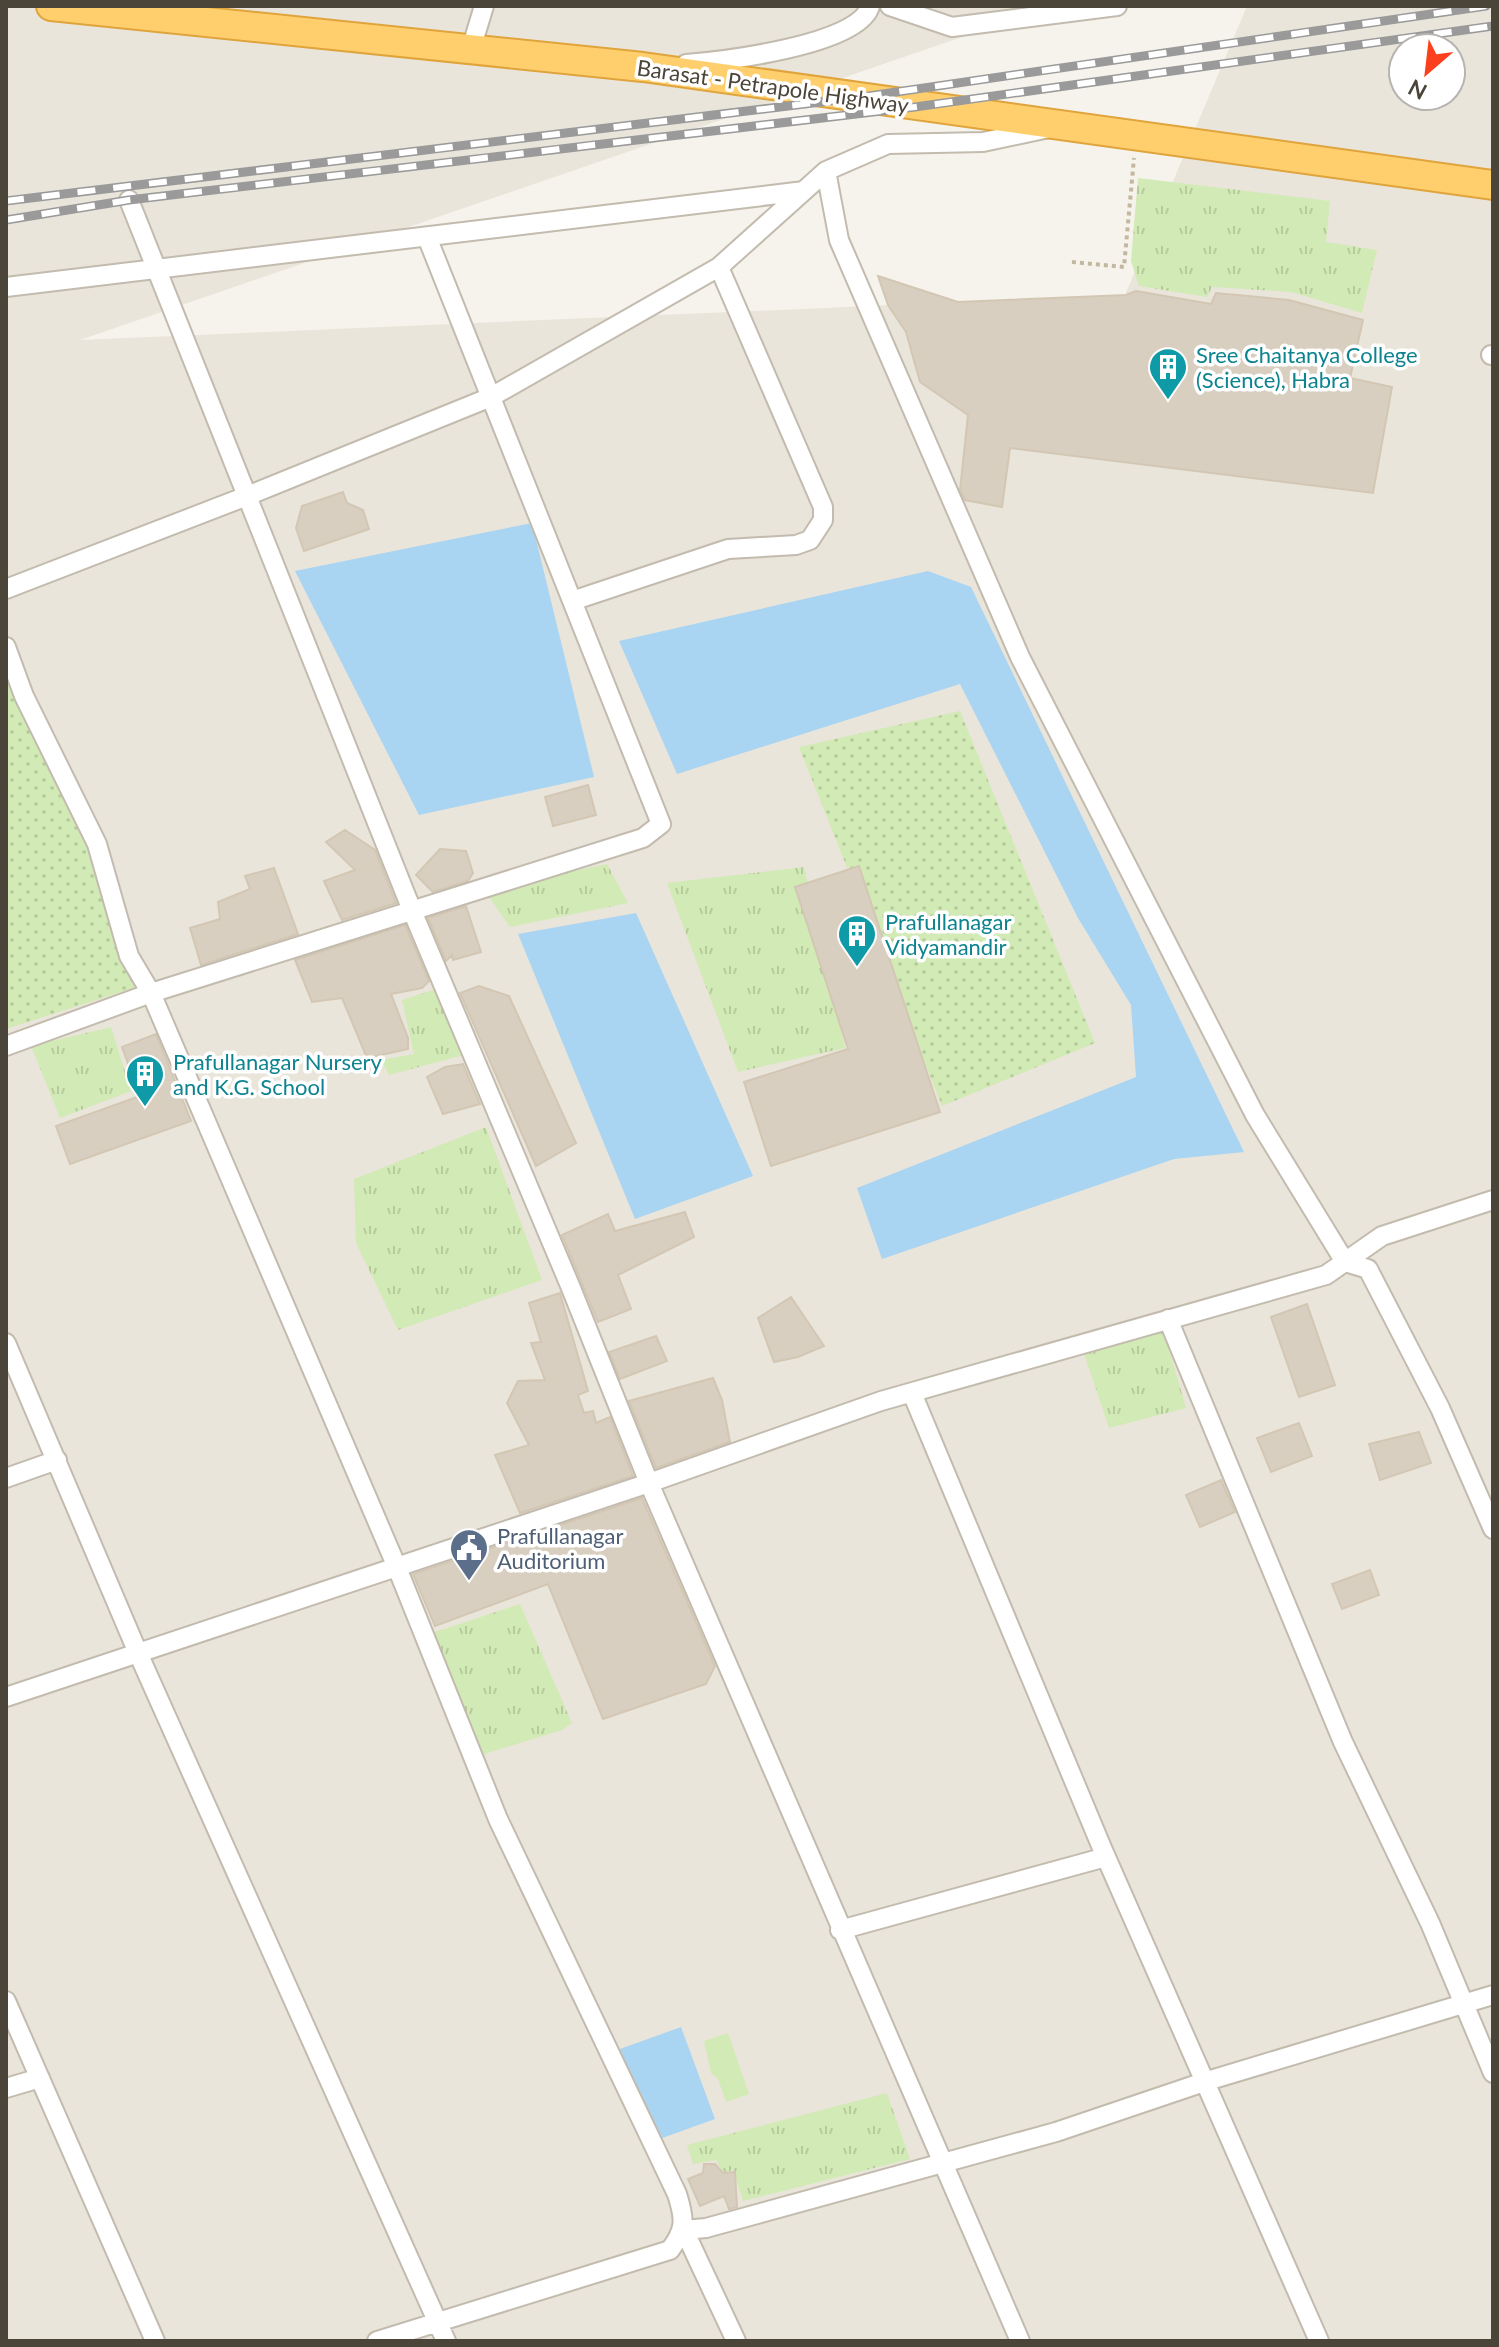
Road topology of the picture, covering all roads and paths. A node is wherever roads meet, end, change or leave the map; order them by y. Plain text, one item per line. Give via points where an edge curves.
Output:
1 (51, 6) edge
2 (484, 6) edge
3 (889, 6) edge
4 (1117, 6) edge
5 (144, 10) edge
6 (869, 11) edge
7 (471, 49) junction
8 (643, 67) junction
9 (1063, 124) junction
10 (1136, 135) junction
11 (826, 171) junction
12 (1493, 185) edge
13 (804, 191) junction
14 (129, 200) dead end
15 (427, 237) junction
16 (1072, 262) dead end
17 (719, 267) junction
18 (158, 270) junction
19 (6, 287) edge
20 (491, 397) junction
21 (247, 496) junction
22 (6, 589) edge
23 (572, 601) junction
24 (6, 647) edge
25 (413, 913) junction
26 (151, 993) junction
27 (6, 1046) edge
28 (1493, 1200) edge
29 (1345, 1262) junction
30 (1168, 1319) junction
31 (6, 1343) edge
32 (912, 1393) junction
33 (57, 1460) junction
34 (6, 1478) edge
35 (649, 1483) junction
36 (1493, 1529) edge
37 (396, 1565) junction
38 (138, 1653) junction
39 (6, 1697) edge
40 (1106, 1857) junction
41 (840, 1930) junction
42 (1493, 1995) edge
43 (6, 2001) edge
44 (1464, 2004) junction
45 (1493, 2073) edge
46 (40, 2078) junction
47 (1207, 2081) junction
48 (6, 2088) edge
49 (944, 2163) junction
50 (684, 2230) junction
51 (437, 2322) junction
52 (155, 2341) edge
53 (377, 2341) edge
54 (446, 2341) edge
55 (736, 2341) edge
56 (1020, 2341) edge
57 (1319, 2341) edge

1 - 5 highway, Barasat - Petrapole Highway
2 - 7 street
3 - 4 street via 952,27
3 - 6 street
5 - 7 highway, Barasat - Petrapole Highway
6 - 8 street via 850,29 741,60
7 - 8 highway, Barasat - Petrapole Highway
8 - 9 highway, Barasat - Petrapole Highway
9 - 10 highway, Barasat - Petrapole Highway
9 - 11 street via 983,142 888,144
10 - 12 highway, Barasat - Petrapole Highway
10 - 16 path via 1124,267
11 - 13 street
11 - 29 street via 839,240 1020,657 1255,1115
13 - 15 street
13 - 17 street
14 - 18 street
15 - 18 street
15 - 20 street
17 - 20 street
17 - 23 street via 819,498 823,520 818,532 796,545 728,549
18 - 19 street
18 - 21 street
20 - 21 street
20 - 23 street
21 - 22 street
21 - 25 street
23 - 25 street via 661,824 643,838
24 - 26 street via 24,696 97,844 129,956
25 - 26 street
25 - 35 street
26 - 27 street
26 - 37 street
28 - 29 street via 1382,1236
29 - 30 street via 1326,1275
29 - 36 street via 1368,1269 1440,1408
30 - 32 street
30 - 44 street via 1343,1742
31 - 33 street
32 - 35 street
32 - 40 street
33 - 34 street
33 - 38 street
35 - 37 street
35 - 41 street
37 - 38 street
37 - 50 street via 498,1819 677,2194
38 - 39 street
38 - 51 street
40 - 41 street
40 - 47 street
41 - 49 street
42 - 44 street
43 - 46 street
44 - 45 street
44 - 47 street
46 - 48 street
46 - 52 street
47 - 49 street
47 - 57 street
49 - 50 street
49 - 56 street
50 - 51 street via 670,2250
50 - 55 street
51 - 53 street
51 - 54 street

